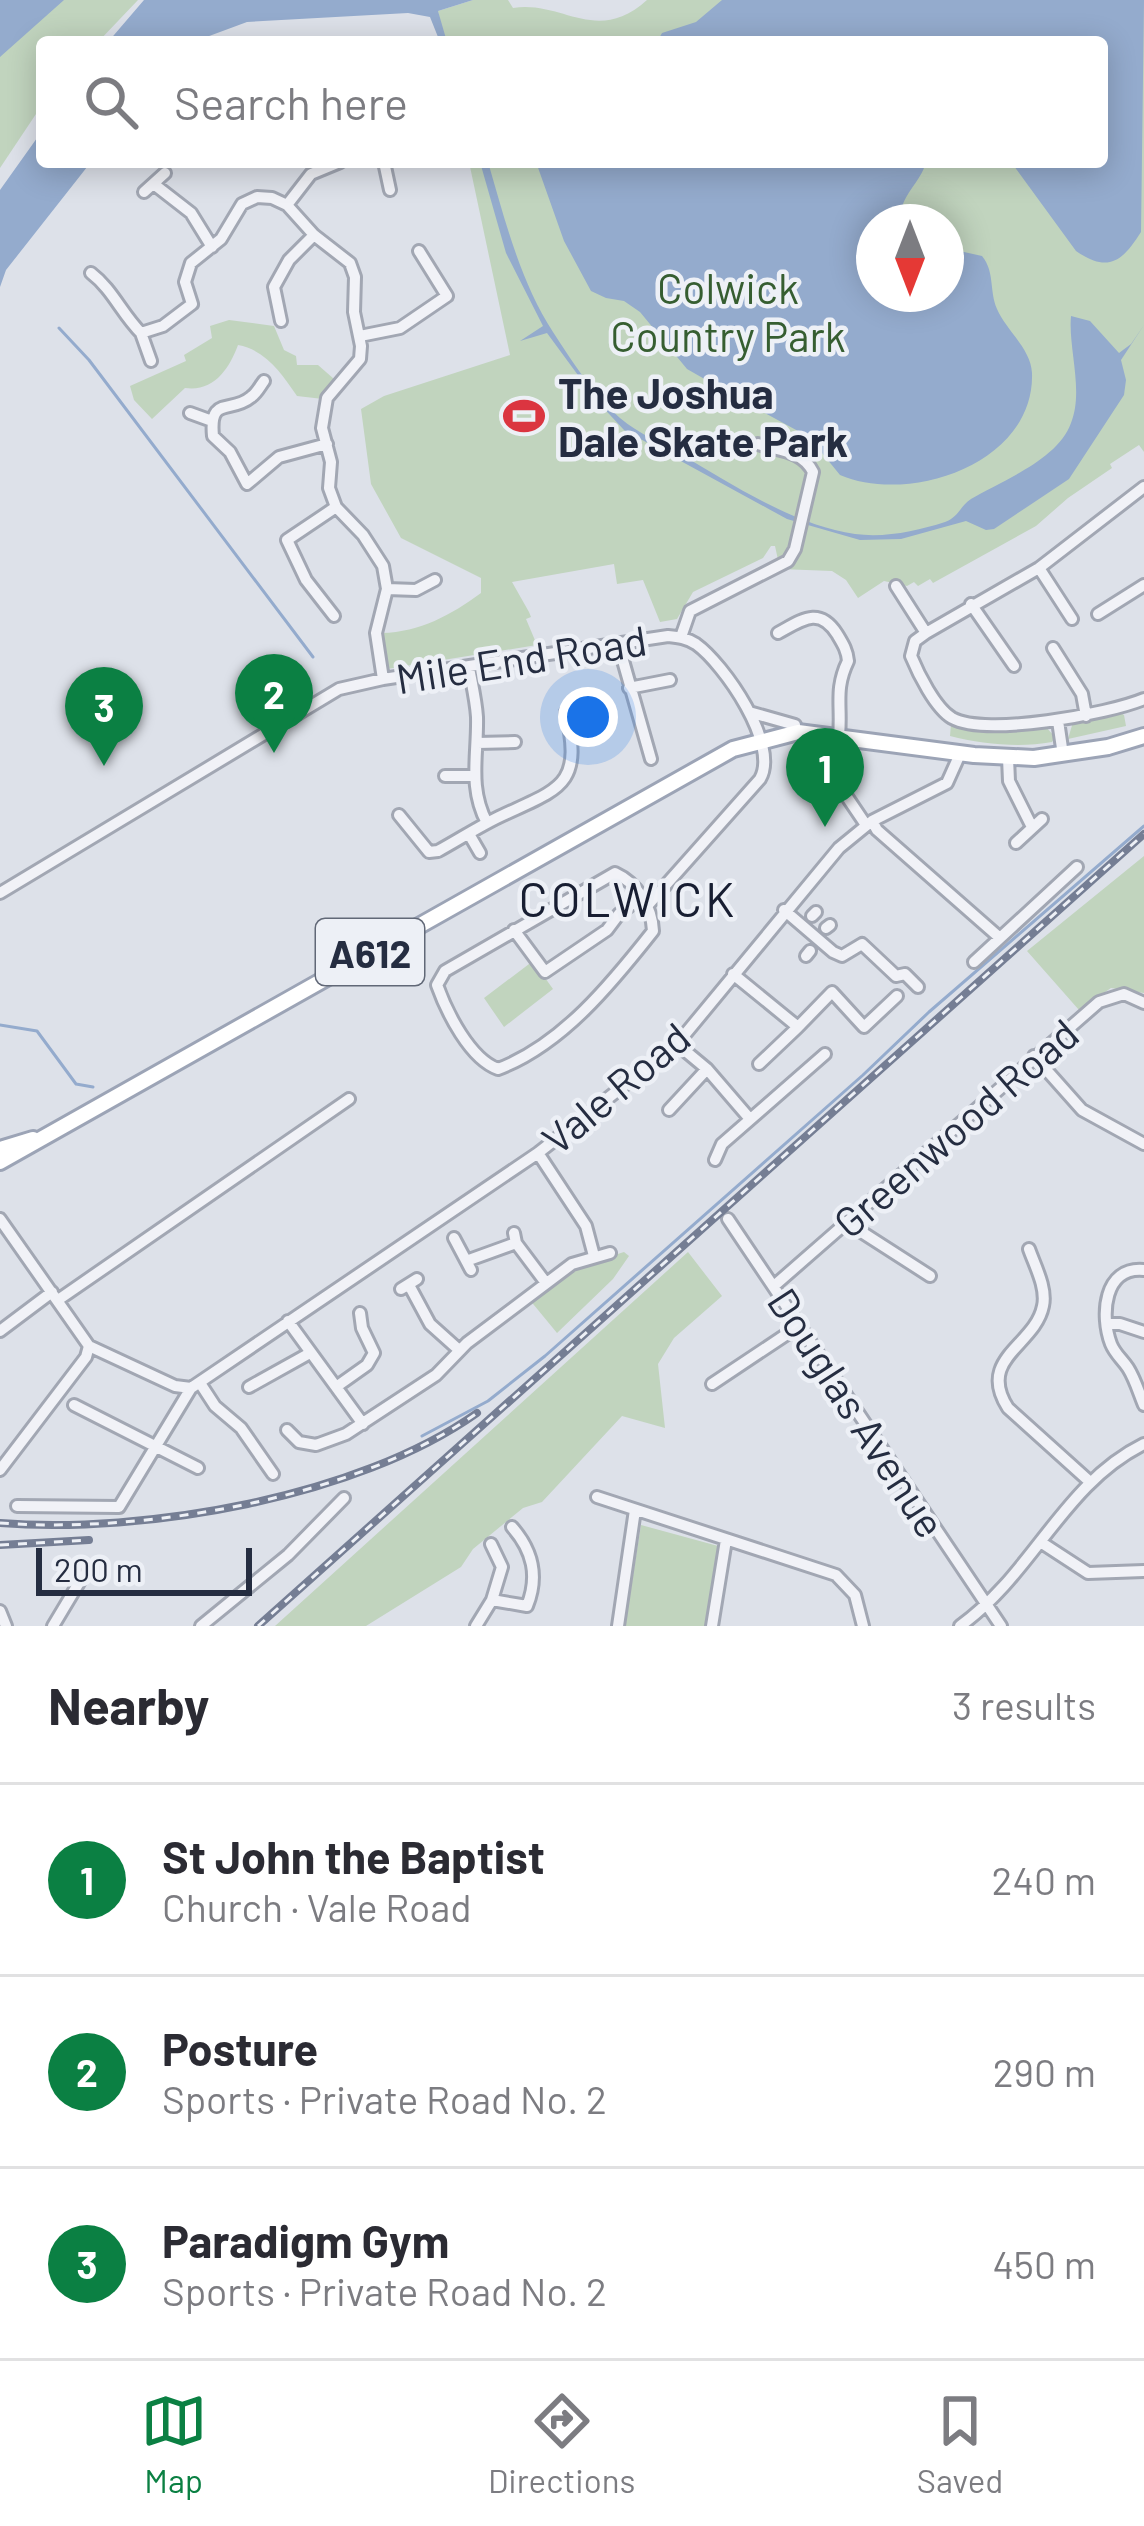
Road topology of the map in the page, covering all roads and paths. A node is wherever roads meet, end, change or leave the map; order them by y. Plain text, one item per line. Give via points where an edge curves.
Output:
1 (306, 168) edge
2 (326, 168) edge
3 (385, 168) edge
4 (165, 173) dead end
5 (311, 174) junction
6 (390, 190) dead end
7 (287, 206) junction
8 (314, 235) junction
9 (212, 248) junction
10 (419, 251) dead end
11 (91, 273) dead end
12 (281, 321) dead end
13 (141, 333) junction
14 (360, 336) junction
15 (151, 361) dead end
16 (264, 381) dead end
17 (190, 412) dead end
18 (212, 422) junction
19 (327, 444) junction
20 (762, 448) dead end
21 (1144, 488) edge
22 (336, 507) junction
23 (287, 540) junction
24 (276, 554) dead end
25 (1039, 568) junction
26 (435, 580) dead end
27 (1144, 585) edge
28 (900, 588) dead end
29 (387, 589) junction
30 (971, 604) junction
31 (1098, 614) dead end
32 (334, 616) dead end
33 (1072, 619) dead end
34 (778, 633) dead end
35 (926, 633) junction
36 (681, 637) junction
37 (618, 643) junction
38 (1052, 648) dead end
39 (1013, 660) dead end
40 (469, 668) junction
41 (383, 679) junction
42 (662, 684) dead end
43 (629, 688) junction
44 (1144, 699) edge
45 (566, 712) dead end
46 (749, 712) junction
47 (1086, 716) junction
48 (1058, 721) junction
49 (795, 724) dead end
50 (837, 736) junction
51 (1144, 736) edge
52 (515, 742) dead end
53 (477, 743) junction
54 (763, 743) junction
55 (817, 751) dead end
56 (652, 753) dead end
57 (960, 754) junction
58 (1063, 755) junction
59 (1008, 758) junction
60 (445, 776) dead end
61 (473, 776) junction
62 (400, 815) dead end
63 (487, 823) junction
64 (869, 823) junction
65 (469, 834) junction
66 (1016, 843) dead end
67 (480, 853) dead end
68 (1077, 867) dead end
69 (0, 892) edge
70 (645, 901) junction
71 (784, 910) junction
72 (514, 930) junction
73 (1000, 938) junction
74 (974, 962) dead end
75 (733, 974) junction
76 (922, 992) dead end
77 (898, 996) dead end
78 (1144, 1003) edge
79 (798, 1027) junction
80 (676, 1044) junction
81 (825, 1054) dead end
82 (1034, 1056) junction
83 (759, 1064) dead end
84 (706, 1070) junction
85 (349, 1099) dead end
86 (669, 1111) dead end
87 (750, 1119) junction
88 (38, 1138) junction
89 (1144, 1144) edge
90 (0, 1149) edge
91 (538, 1153) junction
92 (715, 1160) dead end
93 (0, 1162) edge
94 (0, 1220) edge
95 (728, 1220) dead end
96 (846, 1222) junction
97 (454, 1238) dead end
98 (1029, 1250) dead end
99 (610, 1253) dead end
100 (594, 1256) junction
101 (1144, 1270) edge
102 (930, 1276) dead end
103 (546, 1283) junction
104 (409, 1284) dead end
105 (775, 1285) junction
106 (55, 1296) junction
107 (357, 1319) dead end
108 (288, 1321) junction
109 (1107, 1324) junction
110 (799, 1326) junction
111 (0, 1331) edge
112 (1144, 1332) edge
113 (89, 1346) junction
114 (459, 1350) junction
115 (310, 1353) junction
116 (712, 1384) dead end
117 (196, 1386) junction
118 (249, 1387) dead end
119 (336, 1387) junction
120 (74, 1405) dead end
121 (1144, 1405) edge
122 (363, 1424) junction
123 (287, 1430) dead end
124 (1144, 1444) edge
125 (158, 1447) junction
126 (195, 1461) dead end
127 (270, 1466) dead end
128 (0, 1470) edge
129 (1088, 1481) junction
130 (597, 1497) dead end
131 (344, 1498) dead end
132 (17, 1506) dead end
133 (635, 1510) junction
134 (512, 1526) dead end
135 (726, 1540) junction
136 (1042, 1543) junction
137 (491, 1544) dead end
138 (1144, 1570) edge
139 (83, 1576) dead end
140 (492, 1600) junction
141 (986, 1605) junction
142 (0, 1611) edge
143 (6, 1626) edge
144 (53, 1626) edge
145 (201, 1626) edge
146 (476, 1626) edge
147 (617, 1626) edge
148 (712, 1626) edge
149 (863, 1626) edge
150 (960, 1626) edge
151 (1000, 1626) edge

1 - 5 street
2 - 5 street
3 - 6 street
4 - 9 street via 149,189 190,213
5 - 7 street
7 - 8 street
7 - 9 street via 257,197 242,204
8 - 12 street via 274,287
8 - 14 street via 350,263
9 - 13 street via 186,272 192,304
10 - 14 street via 447,296 400,328
11 - 13 street
13 - 15 street
14 - 19 street via 360,358 323,412
16 - 18 street via 251,398 220,408
17 - 18 street
18 - 19 street via 213,436 247,484 279,457
19 - 22 street
20 - 36 street via 808,460 814,479 795,548 770,572 690,611
21 - 25 street
22 - 23 street
22 - 29 street via 383,566
23 - 24 street
23 - 32 street
25 - 30 street
25 - 33 street
26 - 29 street via 416,590
27 - 31 street
28 - 35 street
29 - 41 street via 376,633
30 - 35 street
30 - 39 street
34 - 50 street via 819,616 844,646
35 - 48 street via 912,659 950,717
36 - 37 street, Mile End Road
36 - 46 street, Mile End Road via 707,654
37 - 40 street, Mile End Road
37 - 43 street
38 - 47 street via 1082,694
40 - 41 street, Mile End Road
40 - 53 street
41 - 69 street, Mile End Road via 332,693
42 - 43 street
43 - 56 street
44 - 47 street
45 - 63 street via 570,761 560,784
46 - 49 street
46 - 54 street, Mile End Road
47 - 48 street
48 - 58 street
50 - 54 main road, A612 via 798,732
50 - 57 main road, A612
51 - 58 main road, A612
52 - 53 street
53 - 61 street
54 - 70 street via 760,778
54 - 88 main road, A612 via 701,765
55 - 64 street
57 - 59 main road, A612
57 - 64 street, Vale Road via 949,781
58 - 59 main road, A612
59 - 66 street via 1009,781 1037,823
60 - 61 street
61 - 63 street
62 - 65 street via 429,852
63 - 65 street
64 - 71 street, Vale Road
64 - 73 street
65 - 67 street
68 - 73 street
70 - 72 street via 615,873
70 - 72 street via 545,972
70 - 72 street via 652,931 599,999 498,1069 484,1064 437,985 445,971
71 - 75 street, Vale Road
71 - 76 street via 809,919 818,940 842,956 862,944
73 - 74 street
75 - 79 street
75 - 80 street, Vale Road
77 - 79 street via 864,1027 832,992
78 - 82 street, Greenwood Road via 1124,994 1104,998
79 - 83 street
80 - 84 street
80 - 91 street, Vale Road
81 - 87 street
82 - 89 street via 1082,1110
82 - 96 street, Greenwood Road
84 - 86 street
84 - 87 street
85 - 106 street
87 - 92 street
88 - 90 main road, A612
88 - 93 main road, A612
91 - 100 street via 586,1226
91 - 108 street, Vale Road
94 - 106 street
95 - 105 street, Douglas Avenue
96 - 102 street
96 - 105 street, Greenwood Road
97 - 103 street via 470,1265 515,1238
98 - 129 street via 1043,1308 1006,1357 998,1393
99 - 100 street
100 - 103 street
101 - 109 street via 1123,1273 1110,1286
103 - 114 street
104 - 114 street via 430,1324
105 - 110 street, Douglas Avenue
106 - 111 street
106 - 113 street
107 - 119 street via 374,1352
108 - 115 street
108 - 117 street, Vale Road
109 - 112 street
109 - 121 street
110 - 116 street
110 - 141 street, Douglas Avenue
113 - 117 street via 175,1386
113 - 128 street
114 - 122 street
115 - 118 street
115 - 119 street
117 - 125 street
117 - 127 street
119 - 122 street
120 - 125 street
122 - 123 street via 316,1445
124 - 129 street
125 - 126 street
125 - 132 street via 119,1507
129 - 136 street
130 - 133 street
131 - 145 street
133 - 135 street
133 - 147 street
134 - 140 street via 526,1543 533,1590 527,1606
135 - 148 street
135 - 149 street via 836,1575 855,1595
136 - 138 street via 1088,1573
136 - 141 street
137 - 140 street via 502,1568
139 - 144 street
140 - 146 street
141 - 150 street
141 - 151 street, Douglas Avenue
142 - 143 street

